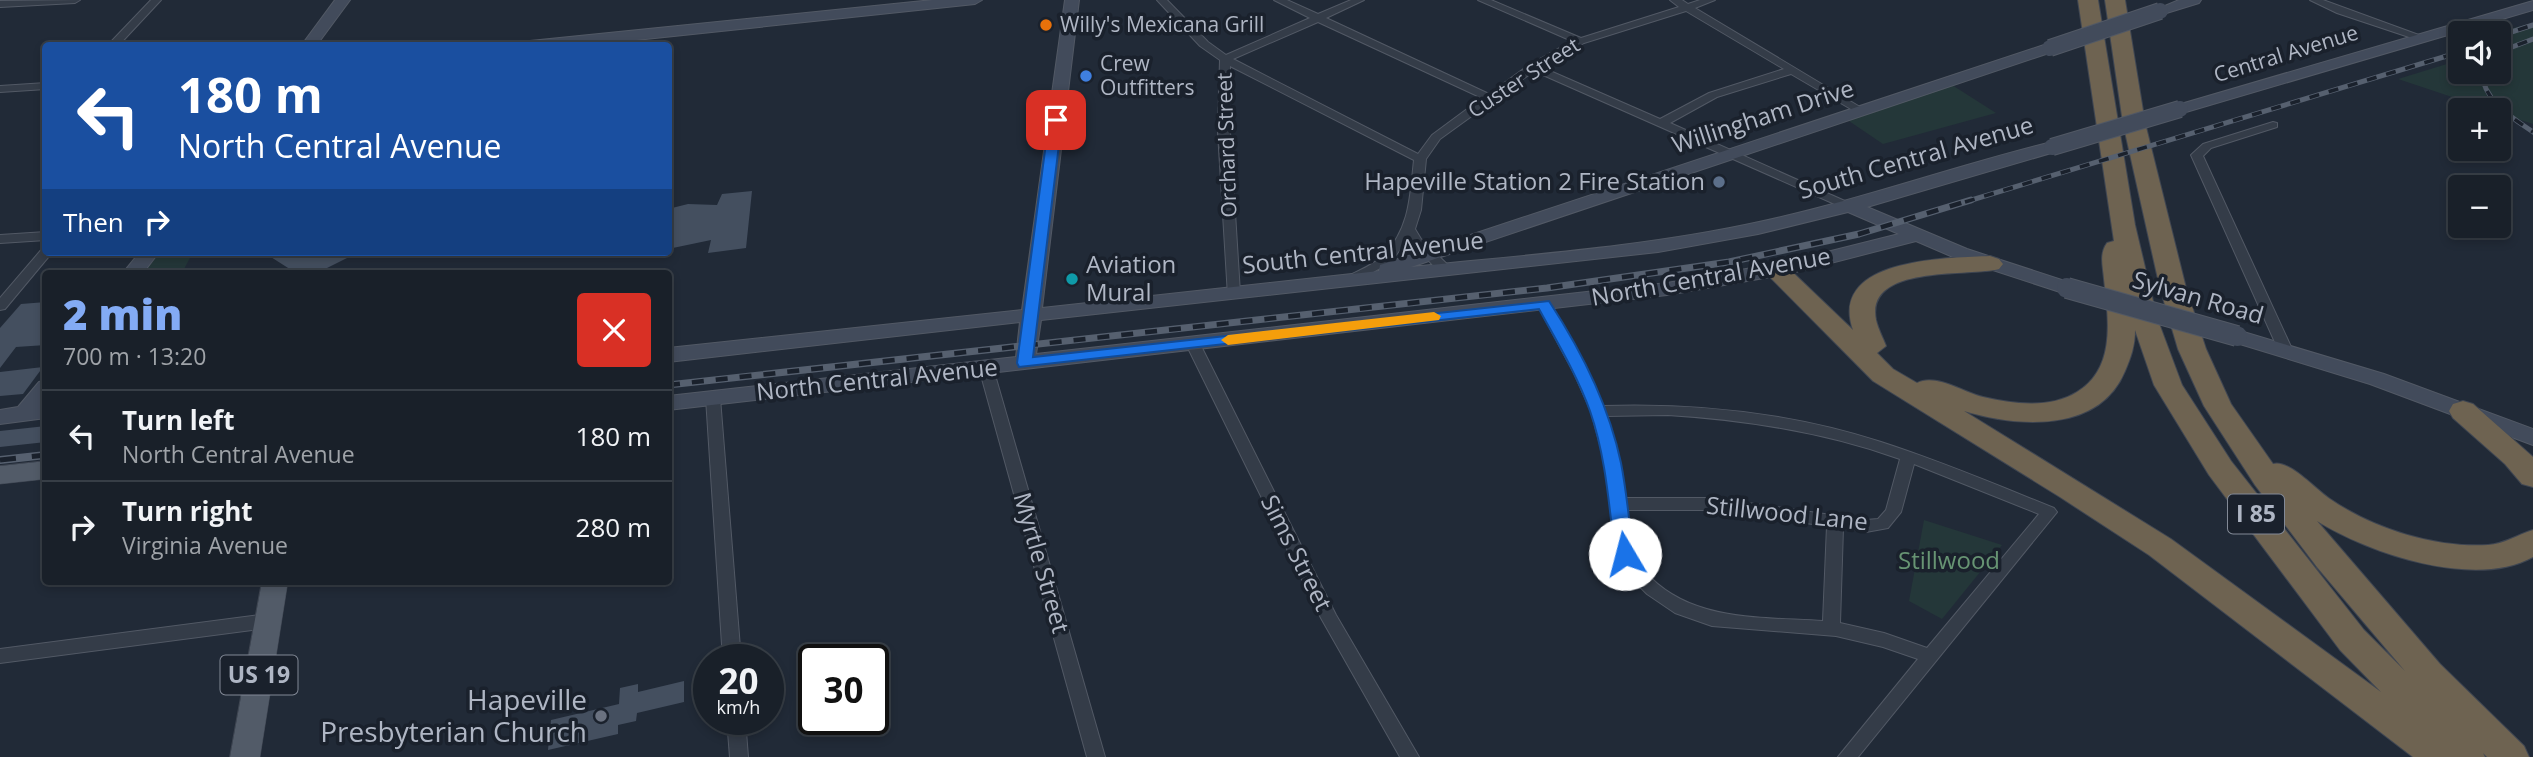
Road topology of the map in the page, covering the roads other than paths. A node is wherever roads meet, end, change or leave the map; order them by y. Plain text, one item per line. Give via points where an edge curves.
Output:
1 (75, 0) edge
2 (156, 0) edge
3 (343, 0) edge
4 (975, 0) edge
5 (1072, 0) edge
6 (1162, 0) edge
7 (1279, 0) edge
8 (1359, 0) edge
9 (1483, 0) edge
10 (1675, 0) edge
11 (1710, 0) edge
12 (2088, 0) edge
13 (2194, 0) edge
14 (2315, 0) edge
15 (0, 4) edge
16 (2533, 5) edge
17 (2119, 6) edge
18 (1688, 7) junction
19 (1318, 18) junction
20 (1536, 22) junction
21 (2423, 38) junction
22 (1580, 41) junction
23 (116, 42) edge
24 (311, 42) edge
25 (569, 42) edge
26 (1549, 46) junction
27 (1224, 60) junction
28 (1533, 67) junction
29 (1792, 70) junction
30 (42, 86) edge
31 (0, 89) edge
32 (1490, 97) junction
33 (1860, 110) junction
34 (1661, 123) junction
35 (2273, 125) dead end
36 (2052, 147) joint
37 (1730, 153) junction
38 (1420, 159) junction
39 (1850, 206) junction
40 (2123, 225) junction
41 (1409, 229) junction
42 (1916, 235) junction
43 (42, 236) edge
44 (0, 239) edge
45 (1430, 254) junction
46 (43, 256) edge
47 (147, 256) edge
48 (1990, 264) junction
49 (1784, 268) junction
50 (135, 270) edge
51 (1446, 271) junction
52 (1348, 281) junction
53 (1233, 293) junction
54 (1544, 304) junction
55 (0, 306) edge
56 (1030, 316) junction
57 (1193, 344) junction
58 (1872, 346) junction
59 (2285, 349) junction
60 (672, 355) edge
61 (1025, 363) junction
62 (986, 368) junction
63 (713, 398) junction
64 (672, 403) edge
65 (1598, 411) junction
66 (2463, 411) junction
67 (36, 412) edge
68 (0, 417) edge
69 (2236, 433) junction
70 (2533, 437) edge
71 (1908, 457) junction
72 (42, 470) edge
73 (0, 475) edge
74 (2533, 476) edge
75 (1618, 505) junction
76 (1835, 522) junction
77 (2533, 542) edge
78 (274, 585) edge
79 (268, 621) junction
80 (1831, 629) junction
81 (731, 644) edge
82 (0, 656) edge
83 (1931, 656) junction
84 (737, 735) edge
85 (245, 757) edge
86 (739, 757) edge
87 (1096, 757) edge
88 (1410, 757) edge
89 (1847, 757) edge
90 (2440, 757) edge
91 (2467, 757) edge
92 (2511, 757) edge

1 - 15 street
2 - 23 street
3 - 24 street
4 - 25 street
5 - 56 street
6 - 27 street
7 - 19 street
8 - 19 street, Orchard Street
9 - 20 street
10 - 18 street
11 - 18 street, Custer Street
12 - 40 highway, I 85
13 - 33 street, Willingham Drive, bridge
14 - 21 street
16 - 21 street, Central Avenue
17 - 69 highway, I 85 via 2134,123 2173,288 2192,349
18 - 22 street, Custer Street
18 - 29 street
19 - 27 street, Orchard Street
19 - 32 street
20 - 22 street
20 - 26 street
21 - 36 street, Central Avenue, bridge
22 - 26 street, Custer Street
26 - 28 street, Custer Street
27 - 38 street
27 - 53 street, Orchard Street
28 - 32 street, Custer Street
28 - 34 street
29 - 33 street
29 - 34 street via 1713,95
30 - 31 street
32 - 38 street, Custer Street via 1436,137
33 - 37 street, Willingham Drive
34 - 37 street
35 - 59 street via 2207,146 2197,155
36 - 39 street, South Central Avenue
37 - 39 street
37 - 45 street, Willingham Drive
38 - 41 street
39 - 42 street, Sylvan Road
39 - 51 street, South Central Avenue via 1658,246
40 - 58 highway via 2114,254 2122,348 2111,377 2090,399 2074,407 2032,413 1953,399 1917,382
40 - 91 highway, I 85 via 2144,318 2168,385 2220,468 2352,640
41 - 45 street
41 - 52 street via 1387,258
42 - 48 street, Sylvan Road
42 - 49 street, North Central Avenue
43 - 44 street
45 - 51 street
45 - 52 street, Willingham Drive
46 - 55 street
47 - 50 street
48 - 58 highway via 1916,268 1884,278 1873,286 1861,307 1863,330
48 - 59 street, Sylvan Road, bridge
49 - 54 street, North Central Avenue
49 - 58 highway
49 - 90 highway via 1883,376 2160,547
51 - 52 street, South Central Avenue
52 - 53 street, South Central Avenue
53 - 56 street, South Central Avenue
54 - 57 street, North Central Avenue
54 - 65 street
56 - 60 street, South Central Avenue
56 - 61 street
57 - 61 street, North Central Avenue
57 - 88 street, Sims Street via 1317,595
59 - 66 street, Sylvan Road
61 - 62 street, North Central Avenue
62 - 63 street, North Central Avenue
62 - 87 street, Myrtle Street
63 - 64 street, North Central Avenue
63 - 81 street
65 - 71 street via 1677,411 1770,421
65 - 75 street
66 - 70 street, Sylvan Road
66 - 74 highway
67 - 68 street
69 - 77 highway via 2288,483 2331,515 2365,532 2429,552 2477,557 2505,555
69 - 92 highway, I 85 via 2328,558 2428,674
71 - 76 street, Stillwood Lane via 1893,512 1882,524
71 - 83 street via 2049,512
72 - 73 main road
75 - 76 street, Stillwood Lane via 1713,504
75 - 80 street via 1625,554 1635,572 1681,608 1735,623
76 - 80 street
78 - 79 main road, US 19
79 - 82 street
79 - 85 main road, US 19
80 - 83 street
83 - 89 street
84 - 86 street

